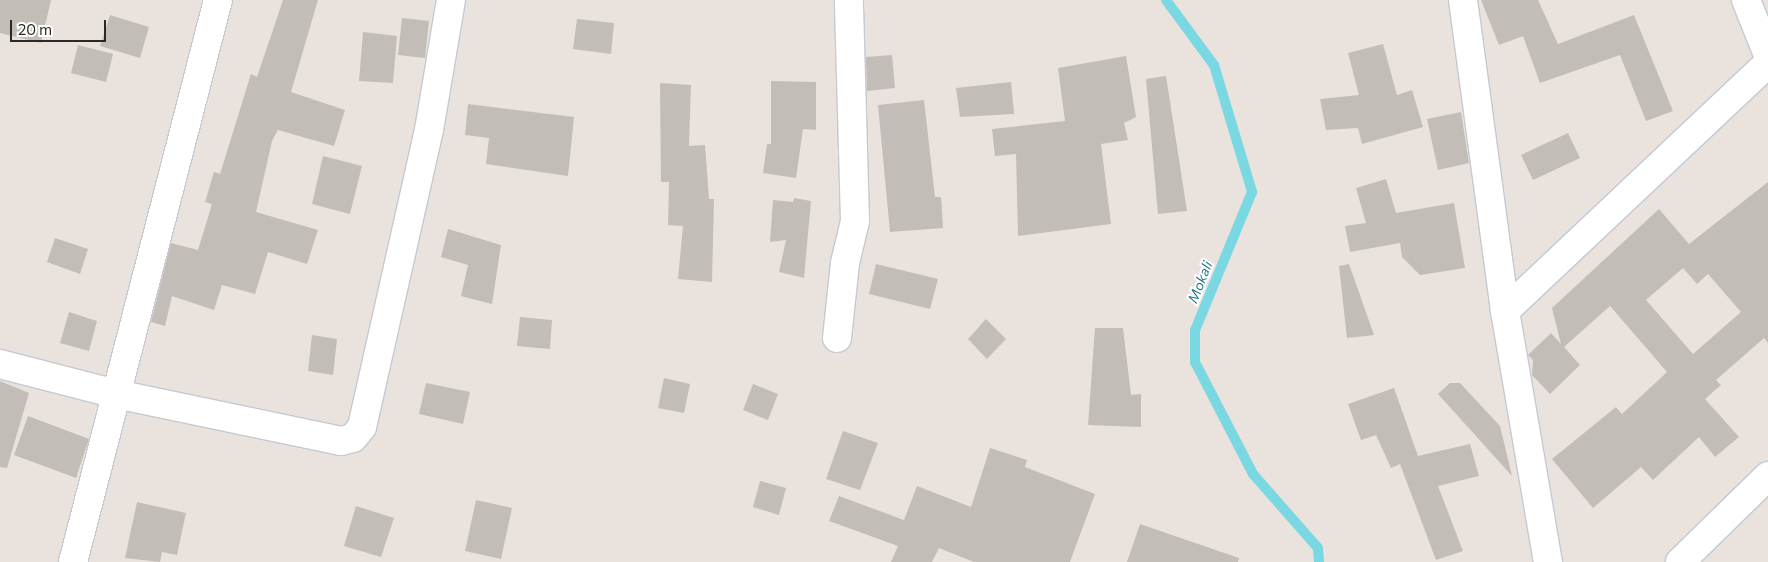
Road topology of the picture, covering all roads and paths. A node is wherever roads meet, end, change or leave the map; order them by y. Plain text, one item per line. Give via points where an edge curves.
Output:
1 (218, 0) edge
2 (849, 0) edge
3 (1463, 0) edge
4 (1746, 0) edge
5 (447, 1) edge
6 (1768, 55) edge
7 (1768, 63) edge
8 (1505, 311) junction
9 (837, 338) dead end
10 (0, 364) edge
11 (116, 394) junction
12 (1768, 476) edge
13 (73, 562) edge
14 (1548, 562) edge
15 (1680, 562) edge

1 - 11 street
2 - 9 street via 856,221 845,263
3 - 8 street
4 - 6 street
5 - 11 street via 426,139 362,427 354,438 340,441
7 - 8 street
8 - 14 street
10 - 11 street
11 - 13 street
12 - 15 street

